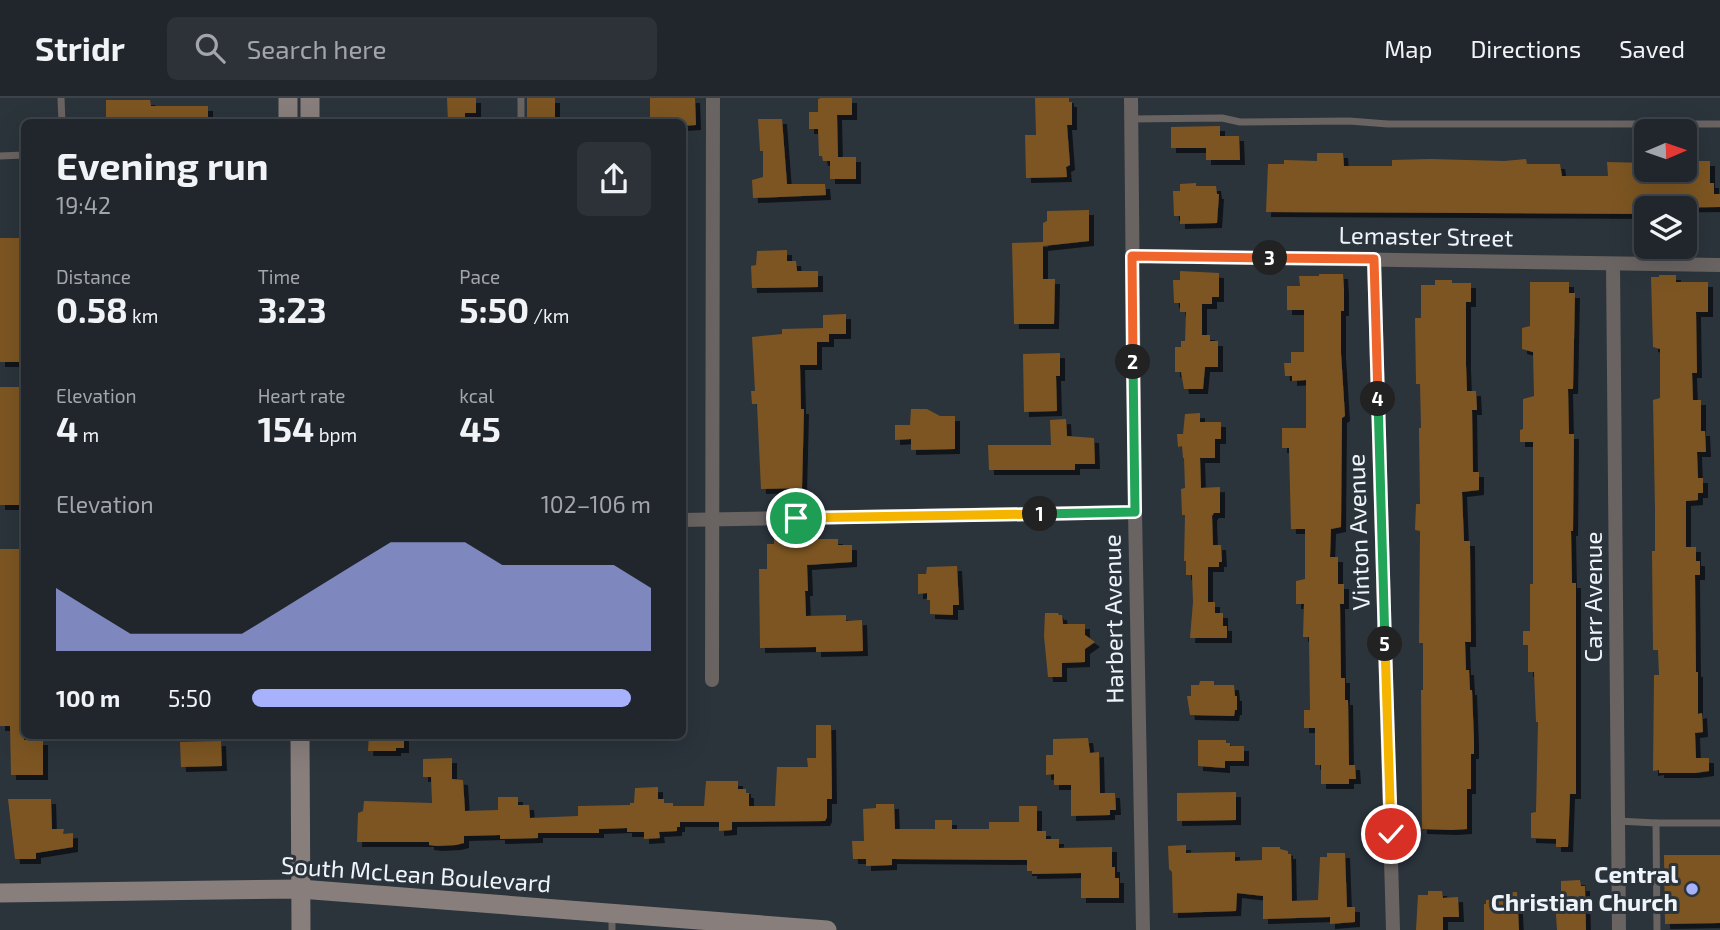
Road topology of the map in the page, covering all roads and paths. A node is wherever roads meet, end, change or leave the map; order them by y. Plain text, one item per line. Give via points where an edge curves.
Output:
1 (61, 98) edge
2 (288, 98) edge
3 (310, 98) edge
4 (521, 98) edge
5 (713, 98) edge
6 (1131, 98) edge
7 (62, 119) edge
8 (288, 119) edge
9 (310, 119) edge
10 (521, 119) edge
11 (1131, 119) junction
12 (1720, 124) edge
13 (21, 155) edge
14 (0, 156) edge
15 (1132, 256) junction
16 (1374, 259) junction
17 (1614, 264) junction
18 (1720, 265) edge
19 (1135, 512) junction
20 (686, 520) edge
21 (711, 520) junction
22 (712, 680) dead end
23 (300, 739) edge
24 (1618, 821) junction
25 (1656, 823) junction
26 (1720, 823) edge
27 (300, 889) junction
28 (0, 893) edge
29 (612, 922) edge
30 (301, 930) edge
31 (827, 930) edge
32 (1143, 930) edge
33 (1393, 930) edge
34 (1619, 930) edge
35 (1657, 930) edge

1 - 7 lane
2 - 8 main road
3 - 9 main road
4 - 10 lane
5 - 21 street
6 - 11 street, Harbert Avenue
11 - 12 lane
11 - 15 street, Harbert Avenue
13 - 14 lane
15 - 16 street, Lemaster Street
15 - 19 street, Harbert Avenue
16 - 17 street, Lemaster Street
16 - 33 street, Vinton Avenue
17 - 18 street, Lemaster Street
17 - 24 street, Carr Avenue
19 - 21 street
19 - 32 street, Harbert Avenue
20 - 21 street
21 - 22 street
23 - 27 main road
24 - 25 lane
24 - 34 street, Carr Avenue
25 - 26 lane
25 - 35 lane
27 - 28 main road, South McLean Boulevard
27 - 29 main road, South McLean Boulevard
27 - 30 main road
29 - 31 main road, South McLean Boulevard

